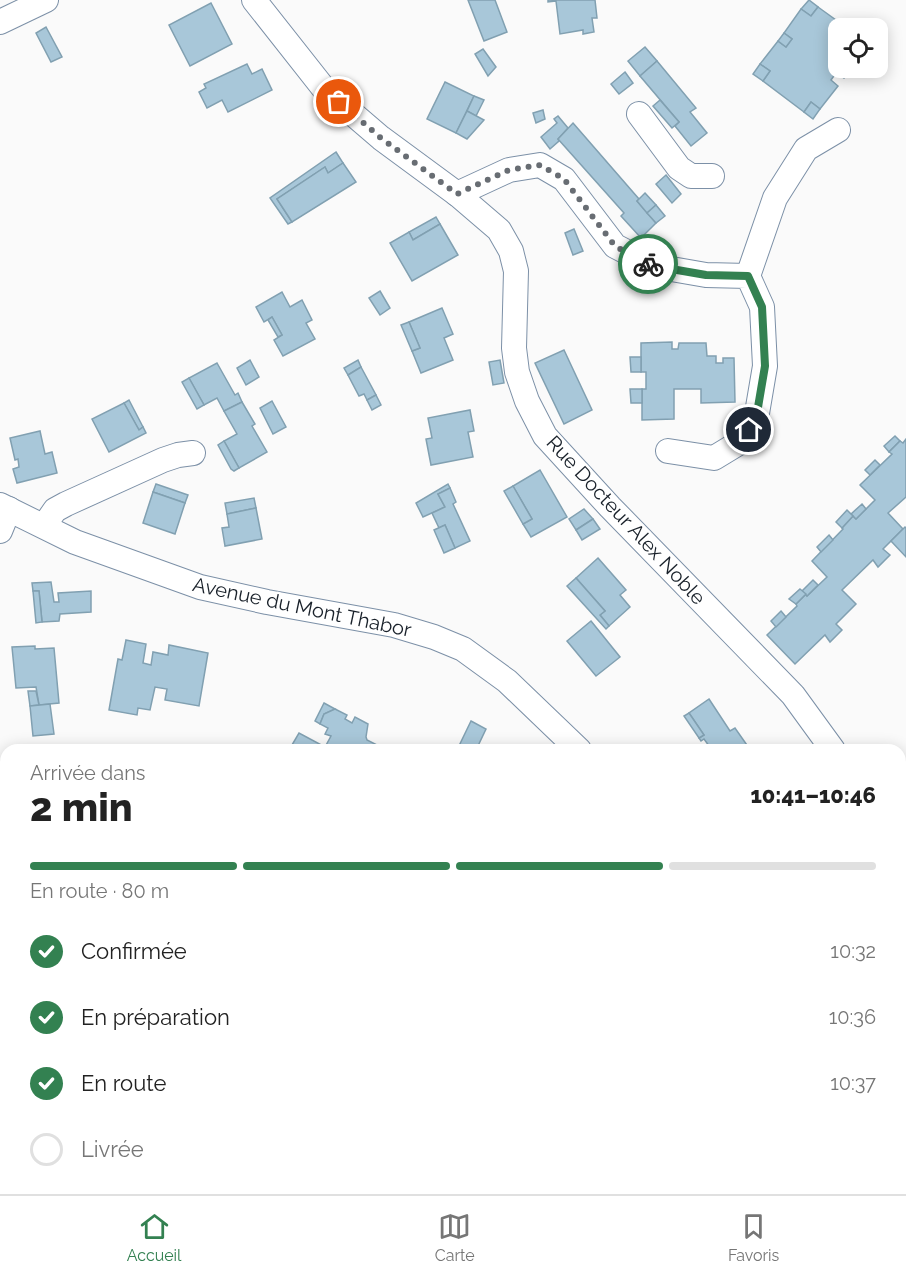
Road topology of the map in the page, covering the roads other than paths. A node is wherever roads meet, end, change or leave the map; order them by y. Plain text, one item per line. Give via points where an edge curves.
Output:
1 (46, 0) edge
2 (254, 0) edge
3 (0, 22) edge
4 (639, 114) dead end
5 (838, 130) dead end
6 (712, 176) dead end
7 (457, 194) junction
8 (748, 276) junction
9 (668, 451) dead end
10 (193, 453) dead end
11 (5, 507) edge
12 (44, 526) junction
13 (0, 531) edge
14 (573, 744) edge
15 (829, 744) edge

1 - 3 street
2 - 7 street, Rue Docteur Alex Noble via 325,90 381,138
4 - 6 street via 679,168 691,176
5 - 8 street via 806,149 775,198
7 - 8 street via 509,170 540,165 564,179 615,246 654,266 706,275
7 - 15 street, Rue Docteur Alex Noble via 499,230 511,251 516,271 517,372 545,436 793,695
8 - 9 street via 762,307 765,366 756,419 742,441 714,458
10 - 12 street via 163,460 66,504 55,510
11 - 12 street, Avenue du Mont Thabor
11 - 13 street
12 - 14 street, Avenue du Mont Thabor via 75,542 200,587 394,625 434,637 463,649 507,681

